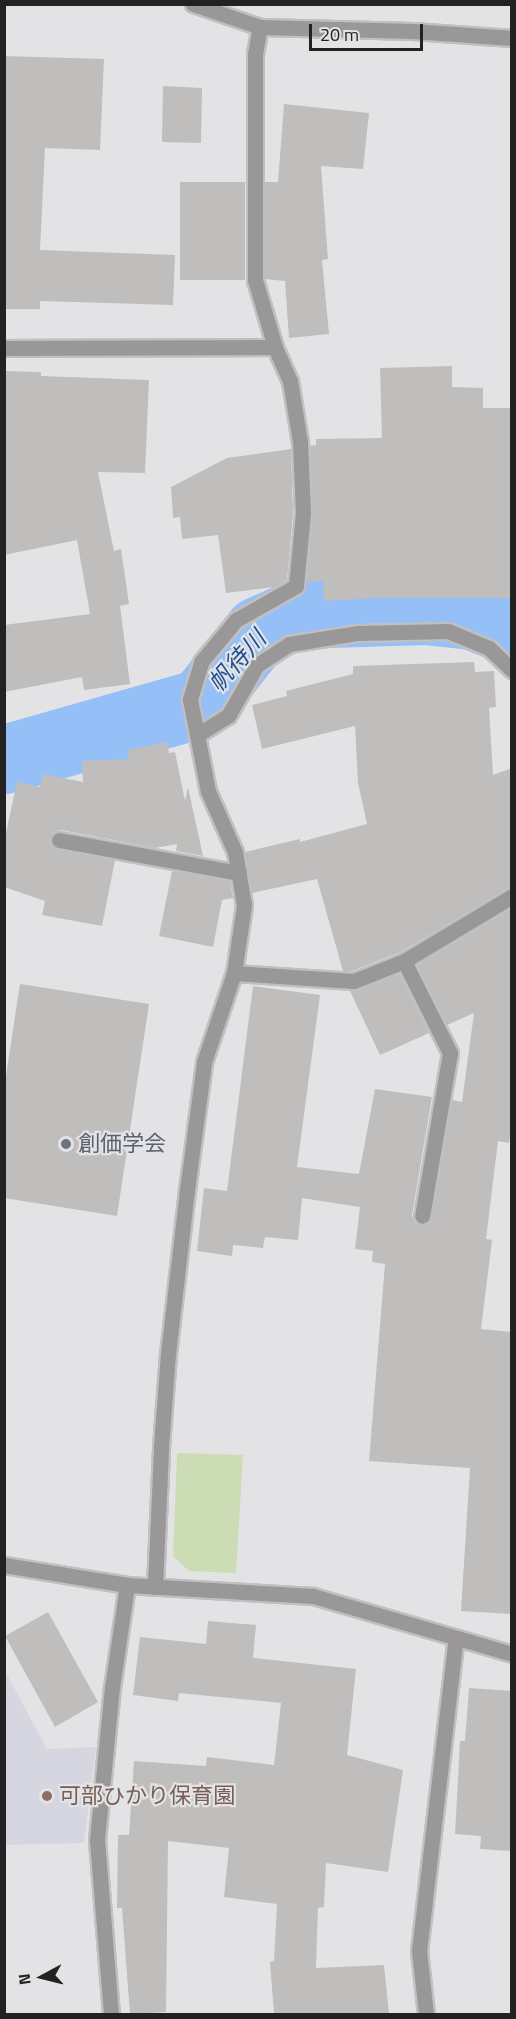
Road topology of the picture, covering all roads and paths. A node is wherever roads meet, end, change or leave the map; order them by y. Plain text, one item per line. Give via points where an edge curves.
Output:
1 (194, 4) edge
2 (260, 27) junction
3 (512, 38) edge
4 (275, 347) junction
5 (4, 348) edge
6 (512, 670) edge
7 (197, 735) junction
8 (59, 840) dead end
9 (239, 873) junction
10 (512, 896) edge
11 (404, 962) junction
12 (234, 973) junction
13 (422, 1216) dead end
14 (4, 1565) edge
15 (127, 1585) junction
16 (155, 1587) junction
17 (456, 1638) junction
18 (512, 1654) edge
19 (111, 2014) edge
20 (426, 2014) edge

1 - 2 street
2 - 3 street
2 - 4 street via 255,54 255,280
4 - 5 street
4 - 7 street via 290,381 300,442 303,513 296,586 236,620 201,662 190,699
6 - 7 street via 489,648 448,631 358,633 289,644 257,665 228,716
7 - 9 street via 208,791 235,852
8 - 9 street
9 - 12 street via 244,905
10 - 11 street
11 - 12 street via 354,981
11 - 13 street via 450,1053
12 - 16 street via 204,1062 187,1190 160,1447
14 - 15 street
15 - 16 street
15 - 19 street via 112,1689 98,1840
16 - 17 street via 313,1596
17 - 18 street
17 - 20 street via 419,1951

